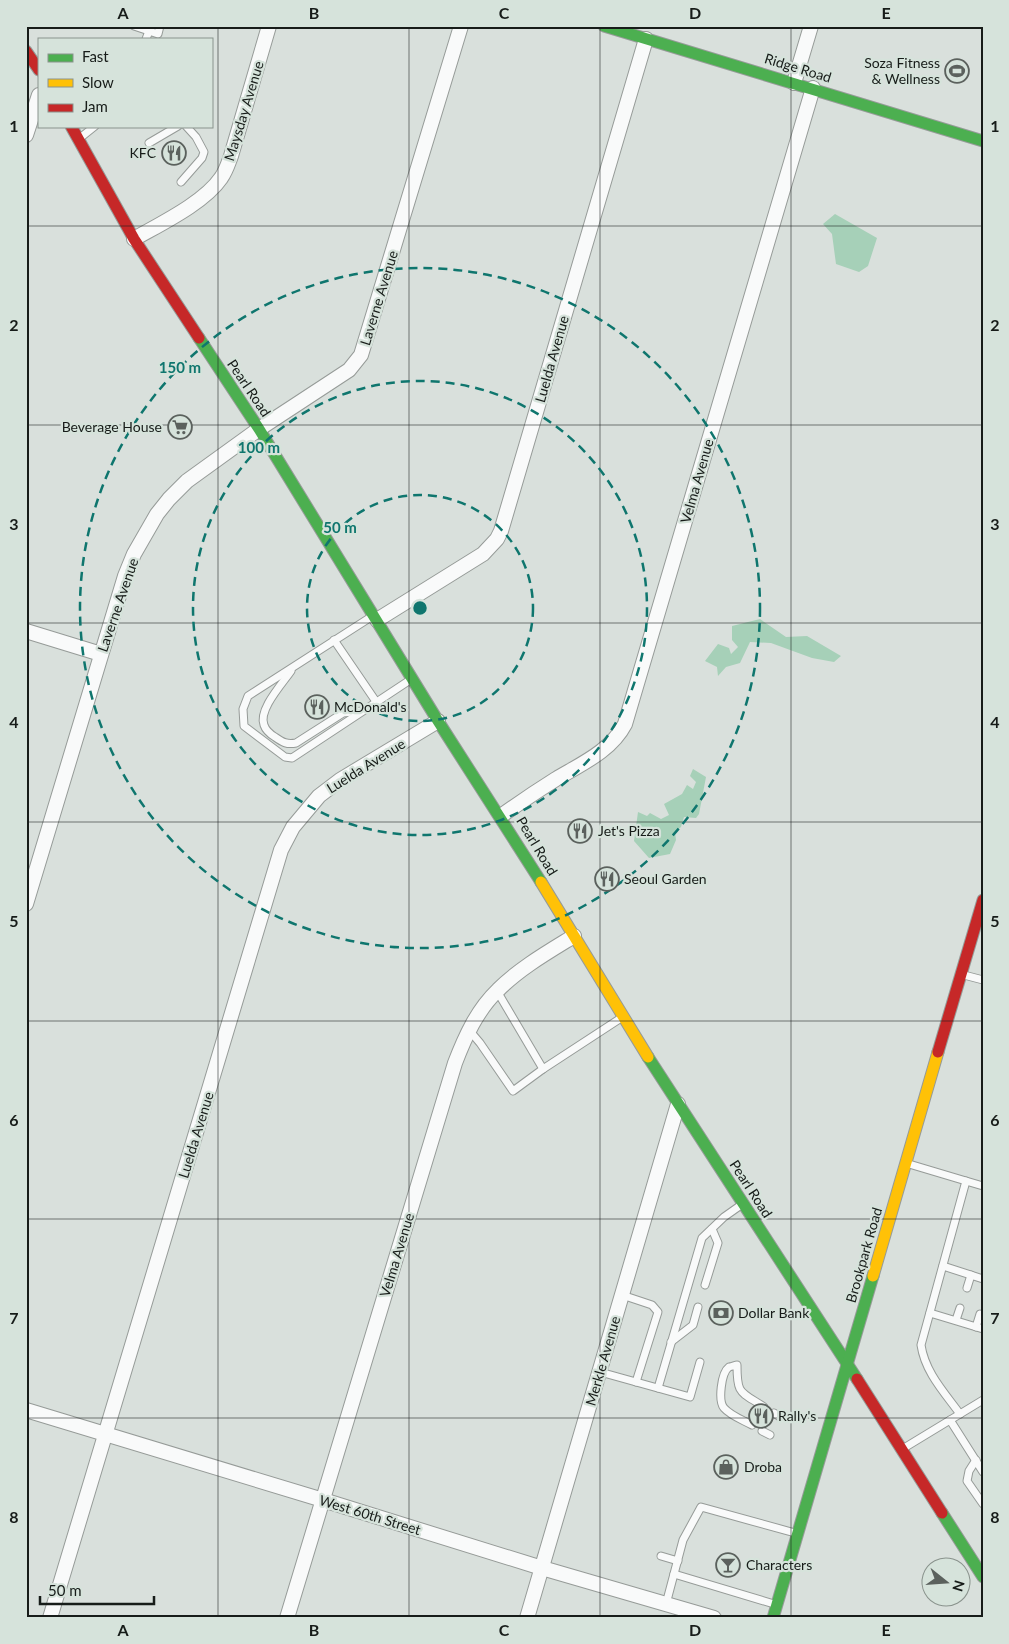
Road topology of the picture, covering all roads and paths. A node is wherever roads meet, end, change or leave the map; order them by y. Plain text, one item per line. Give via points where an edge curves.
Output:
1 (134, 26) edge
2 (160, 26) edge
3 (269, 26) edge
4 (461, 26) edge
5 (605, 26) edge
6 (810, 26) edge
7 (149, 31) junction
8 (146, 38) edge
9 (646, 39) junction
10 (26, 51) edge
11 (38, 69) edge
12 (794, 83) junction
13 (813, 88) junction
14 (38, 98) edge
15 (71, 128) edge
16 (92, 128) edge
17 (174, 128) edge
18 (188, 128) edge
19 (26, 136) edge
20 (78, 139) junction
21 (983, 141) edge
22 (148, 143) dead end
23 (181, 182) dead end
24 (134, 239) junction
25 (258, 428) junction
26 (375, 618) junction
27 (26, 631) edge
28 (334, 640) junction
29 (101, 654) junction
30 (294, 667) junction
31 (412, 679) junction
32 (376, 703) junction
33 (365, 711) junction
34 (438, 720) junction
35 (500, 816) junction
36 (983, 900) edge
37 (26, 904) edge
38 (574, 936) junction
39 (961, 974) junction
40 (983, 980) edge
41 (497, 991) junction
42 (623, 1017) junction
43 (469, 1030) junction
44 (543, 1069) junction
45 (678, 1104) junction
46 (906, 1163) junction
47 (966, 1181) junction
48 (983, 1186) edge
49 (743, 1204) junction
50 (712, 1229) junction
51 (943, 1266) junction
52 (971, 1276) junction
53 (983, 1279) edge
54 (705, 1285) dead end
55 (966, 1288) dead end
56 (622, 1296) junction
57 (698, 1307) dead end
58 (960, 1308) dead end
59 (930, 1313) junction
60 (980, 1314) dead end
61 (956, 1320) junction
62 (979, 1328) edge
63 (671, 1342) junction
64 (700, 1362) dead end
65 (848, 1364) junction
66 (600, 1372) junction
67 (636, 1382) junction
68 (658, 1388) junction
69 (983, 1400) edge
70 (764, 1407) dead end
71 (26, 1410) edge
72 (960, 1414) junction
73 (950, 1420) junction
74 (752, 1425) dead end
75 (762, 1432) dead end
76 (106, 1435) junction
77 (770, 1436) dead end
78 (902, 1449) junction
79 (976, 1460) junction
80 (983, 1472) edge
81 (323, 1500) junction
82 (983, 1504) edge
83 (798, 1534) junction
84 (661, 1556) dead end
85 (678, 1561) junction
86 (542, 1568) junction
87 (674, 1574) junction
88 (983, 1577) edge
89 (666, 1604) junction
90 (777, 1604) junction
91 (50, 1618) edge
92 (287, 1618) edge
93 (527, 1618) edge
94 (714, 1618) edge
95 (773, 1618) edge

1 - 7 lane
2 - 7 lane via 158,34
3 - 24 street, Maysday Avenue via 222,177 200,199
4 - 25 street, Laverne Avenue via 364,350 349,370
5 - 9 main road, Ridge Road
6 - 12 street
7 - 8 lane
9 - 12 main road, Ridge Road
9 - 26 street, Luelda Avenue via 501,531 483,554
10 - 11 main road
12 - 13 main road, Ridge Road
13 - 21 main road, Ridge Road
13 - 35 street, Velma Avenue via 625,724 604,749
14 - 19 street
15 - 20 main road, Pearl Road
16 - 20 lane
17 - 22 lane
18 - 23 lane via 204,152
20 - 24 main road, Pearl Road
24 - 25 main road, Pearl Road
25 - 26 main road, Pearl Road
25 - 29 street, Laverne Avenue via 187,481 157,514 134,554
26 - 28 lane
26 - 31 main road, Pearl Road
27 - 29 street
28 - 30 lane
28 - 32 lane
29 - 37 street, Laverne Avenue
30 - 33 lane via 263,714 268,732 280,741 296,743 344,713
30 - 33 lane via 248,696 243,709 244,726 285,757 299,755
31 - 32 lane
31 - 34 main road, Pearl Road
32 - 33 lane
34 - 35 main road, Pearl Road
34 - 76 street, Luelda Avenue via 319,796 293,827 281,850
35 - 38 main road, Pearl Road
36 - 39 main road, Brookpark Road
38 - 41 street, Velma Avenue
38 - 42 main road, Pearl Road
39 - 40 lane
39 - 46 main road, Brookpark Road
41 - 43 street, Velma Avenue
41 - 44 lane
42 - 44 lane
42 - 45 main road, Pearl Road
43 - 44 lane via 513,1091
43 - 81 street, Velma Avenue via 455,1063
45 - 49 main road, Pearl Road
45 - 56 street, Merkle Avenue
46 - 47 lane
46 - 65 main road, Brookpark Road
47 - 48 lane
47 - 51 lane
49 - 50 lane
49 - 65 main road, Pearl Road
50 - 54 lane via 718,1243
50 - 63 lane via 702,1238
51 - 52 lane
51 - 59 lane
52 - 53 lane
52 - 55 lane
56 - 66 street, Merkle Avenue
56 - 67 lane via 652,1305 658,1312
57 - 63 lane via 693,1325
58 - 61 lane
59 - 61 lane
59 - 72 lane via 921,1345 923,1358
60 - 62 lane
61 - 62 lane
63 - 68 lane
64 - 68 lane via 690,1397
65 - 78 main road, Pearl Road
65 - 83 main road, Brookpark Road
66 - 67 lane
66 - 86 street, Merkle Avenue
67 - 68 lane
69 - 72 lane
70 - 74 lane via 740,1391 737,1365 730,1367 726,1372 721,1401 726,1411
71 - 76 street, West 60th Street
72 - 73 lane
73 - 78 lane
73 - 79 lane
75 - 77 lane
76 - 81 street, West 60th Street
76 - 91 street, Luelda Avenue
78 - 88 main road, Pearl Road
79 - 80 lane
79 - 82 lane via 967,1481
81 - 86 street, West 60th Street
81 - 92 street, Velma Avenue
83 - 85 lane via 701,1507 683,1540
83 - 90 main road, Brookpark Road
84 - 85 lane
85 - 87 lane
86 - 89 street, West 60th Street
86 - 93 street, Merkle Avenue
87 - 89 lane
87 - 90 lane
89 - 94 street, West 60th Street
90 - 95 main road, Brookpark Road

